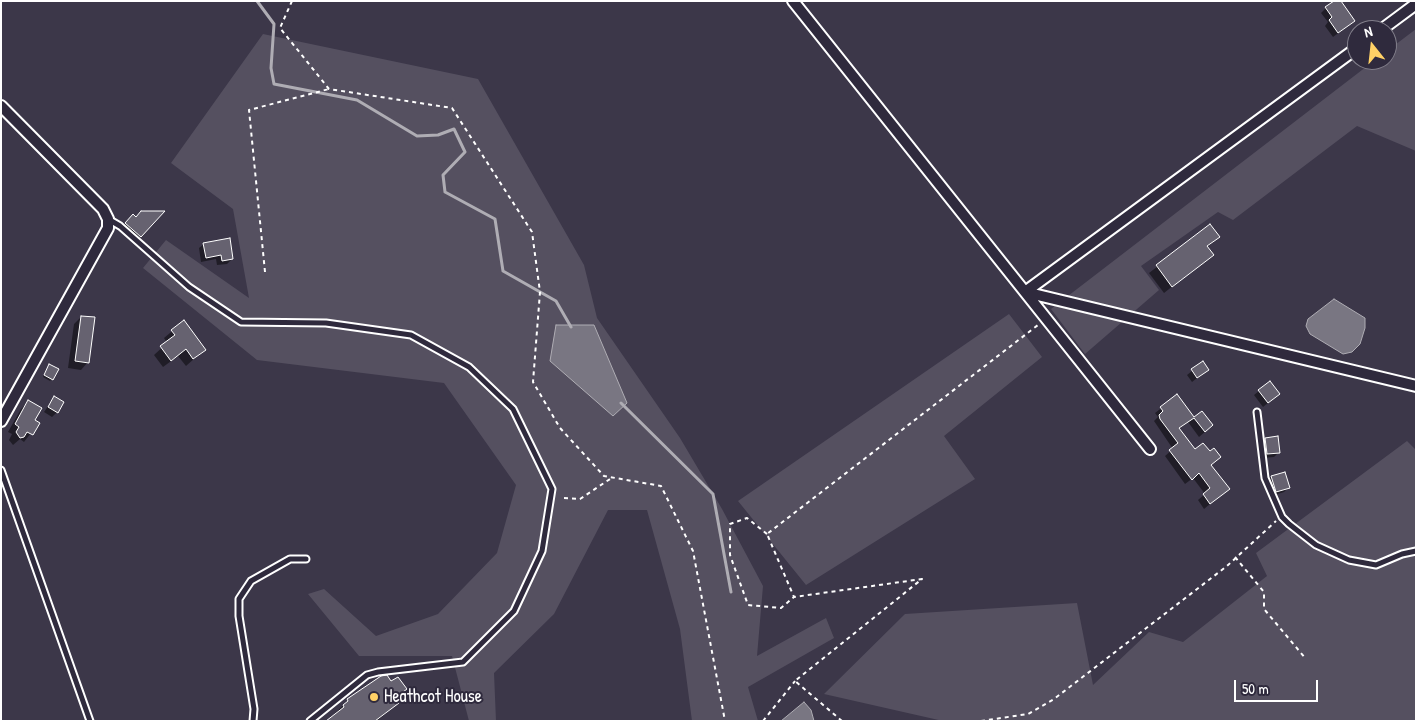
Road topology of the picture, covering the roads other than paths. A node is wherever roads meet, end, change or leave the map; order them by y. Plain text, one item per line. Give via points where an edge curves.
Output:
1 (793, 1) edge
2 (1416, 4) edge
3 (1394, 20) edge
4 (1347, 55) edge
5 (1, 106) edge
6 (108, 219) junction
7 (1025, 292) junction
8 (1416, 386) edge
9 (1257, 412) dead end
10 (1, 421) edge
11 (1150, 449) dead end
12 (1, 470) edge
13 (1416, 551) edge
14 (306, 559) dead end
15 (90, 721) edge
16 (253, 721) edge
17 (310, 721) edge

1 - 7 street
2 - 3 street
4 - 7 street
5 - 6 street via 103,209
6 - 10 street via 108,228
6 - 17 lane via 189,287 241,322 326,322 411,335 469,367 513,409 552,489 542,551 514,611 463,662 367,676
7 - 8 street
7 - 11 street
9 - 13 lane via 1265,478 1282,516 1316,545 1349,560 1376,565
12 - 15 lane
14 - 16 lane via 290,559 251,582 239,599

